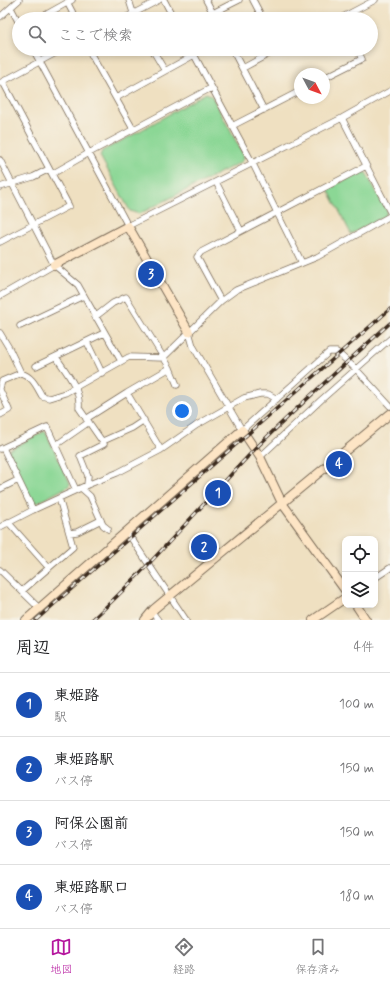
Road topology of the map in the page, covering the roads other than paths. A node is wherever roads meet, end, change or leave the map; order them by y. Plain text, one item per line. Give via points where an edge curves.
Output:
1 (19, 0) edge
2 (129, 0) edge
3 (159, 0) edge
4 (164, 0) edge
5 (206, 0) edge
6 (239, 0) edge
7 (253, 0) edge
8 (375, 0) edge
9 (70, 1) edge
10 (11, 8) junction
11 (13, 12) edge
12 (50, 12) edge
13 (73, 12) edge
14 (134, 12) edge
15 (141, 12) edge
16 (170, 12) edge
17 (212, 12) edge
18 (220, 12) edge
19 (260, 12) edge
20 (353, 12) edge
21 (0, 17) edge
22 (37, 56) edge
23 (50, 56) edge
24 (92, 56) edge
25 (156, 56) edge
26 (192, 56) edge
27 (195, 56) edge
28 (236, 56) edge
29 (265, 56) edge
30 (360, 56) edge
31 (40, 61) junction
32 (243, 68) junction
33 (165, 71) junction
34 (330, 75) edge
35 (2, 82) edge
36 (211, 88) junction
37 (390, 91) edge
38 (294, 94) edge
39 (116, 98) junction
40 (264, 110) junction
41 (342, 118) junction
42 (232, 126) junction
43 (133, 129) junction
44 (89, 153) junction
45 (0, 160) edge
46 (253, 164) junction
47 (366, 166) junction
48 (51, 171) junction
49 (216, 182) junction
50 (12, 183) junction
51 (0, 187) edge
52 (278, 212) junction
53 (390, 212) edge
54 (390, 216) edge
55 (34, 224) junction
56 (128, 226) junction
57 (241, 231) junction
58 (0, 242) edge
59 (302, 262) junction
60 (54, 266) junction
61 (0, 296) edge
62 (83, 296) junction
63 (221, 301) junction
64 (95, 317) junction
65 (20, 326) dead end
66 (189, 332) junction
67 (0, 333) edge
68 (104, 333) junction
69 (390, 339) edge
70 (87, 342) junction
71 (56, 357) junction
72 (163, 358) junction
73 (121, 361) junction
74 (36, 366) dead end
75 (170, 368) junction
76 (356, 369) junction
77 (21, 373) junction
78 (102, 373) junction
79 (177, 384) dead end
80 (74, 387) junction
81 (0, 389) edge
82 (127, 393) junction
83 (277, 399) junction
84 (390, 406) edge
85 (228, 408) junction
86 (390, 414) edge
87 (0, 415) edge
88 (144, 420) junction
89 (88, 421) junction
90 (242, 430) junction
91 (103, 441) junction
92 (56, 445) junction
93 (1, 449) edge
94 (160, 450) junction
95 (260, 457) junction
96 (18, 480) junction
97 (82, 488) junction
98 (0, 489) edge
99 (59, 498) junction
100 (282, 503) junction
101 (33, 510) junction
102 (101, 520) junction
103 (8, 522) junction
104 (0, 527) edge
105 (108, 529) dead end
106 (127, 532) junction
107 (69, 534) junction
108 (49, 568) junction
109 (390, 568) edge
110 (0, 570) edge
111 (378, 576) edge
112 (342, 586) edge
113 (22, 591) junction
114 (170, 596) junction
115 (342, 600) edge
116 (39, 608) junction
117 (358, 608) edge
118 (152, 612) junction
119 (26, 620) edge
120 (145, 620) edge
121 (158, 620) edge
122 (186, 620) edge
123 (313, 620) edge
124 (366, 620) edge

1 - 10 street
2 - 14 street
3 - 15 street
4 - 16 street
5 - 17 street
6 - 18 street
7 - 19 street
8 - 20 street
9 - 12 street
9 - 13 street
10 - 11 street
10 - 21 street
22 - 31 street
23 - 31 street
24 - 39 street
25 - 33 street
26 - 33 street
27 - 36 street
28 - 32 street
29 - 32 street
30 - 34 street via 362,59
31 - 35 street
31 - 44 street
32 - 40 street
33 - 39 street
35 - 48 street
36 - 42 street
36 - 43 street
37 - 41 street
38 - 40 street
39 - 43 street
40 - 42 street
41 - 46 street
41 - 47 street
42 - 46 street
43 - 44 street
44 - 48 street
44 - 56 street
45 - 50 street
46 - 49 street
46 - 52 street
47 - 52 street
47 - 53 street
48 - 50 street
48 - 55 street via 69,206
49 - 56 street
49 - 57 street
50 - 51 street
50 - 55 street
52 - 57 street
52 - 59 street
54 - 59 street via 317,257
55 - 58 street
55 - 60 street
56 - 60 street
56 - 66 street
57 - 63 street via 201,252 198,257
59 - 63 street via 236,290
60 - 61 street
60 - 62 street via 78,285
62 - 64 street
62 - 65 street
63 - 66 street
64 - 68 street
64 - 72 street via 113,303 126,297
66 - 72 street
66 - 85 street via 193,346
67 - 77 street
68 - 70 street
68 - 73 street
69 - 76 street
70 - 71 street
70 - 78 street
71 - 74 street
71 - 80 street
72 - 73 street via 129,357
72 - 75 street
73 - 78 street
75 - 79 street
75 - 82 street
76 - 83 street via 337,352 329,352
76 - 84 street
76 - 95 street
77 - 80 street via 32,380 42,396 49,398
77 - 81 street via 2,381
78 - 80 street
80 - 89 street via 80,402 79,408
81 - 87 street via 9,410
82 - 88 street
82 - 89 street
83 - 85 street via 268,394 260,394 244,398
83 - 90 street
85 - 90 street
85 - 94 street
86 - 100 street
88 - 91 street
88 - 94 street
89 - 91 street
89 - 92 street
90 - 95 street
90 - 106 street
91 - 97 street via 104,444 80,456 88,476
92 - 93 street via 47,427
92 - 97 street
93 - 96 street
94 - 97 street
95 - 100 street
96 - 98 street
96 - 101 street
97 - 99 street
97 - 102 street via 90,496
99 - 101 street
99 - 107 street
100 - 112 street
100 - 114 street
101 - 103 street
102 - 105 street
102 - 107 street
103 - 104 street
103 - 108 street
106 - 114 street
106 - 116 street
107 - 108 street via 73,547
108 - 113 street
109 - 111 street
110 - 113 street
113 - 116 street
114 - 118 street
114 - 122 street
115 - 123 street
116 - 119 street
117 - 124 street
118 - 120 street
118 - 121 street

